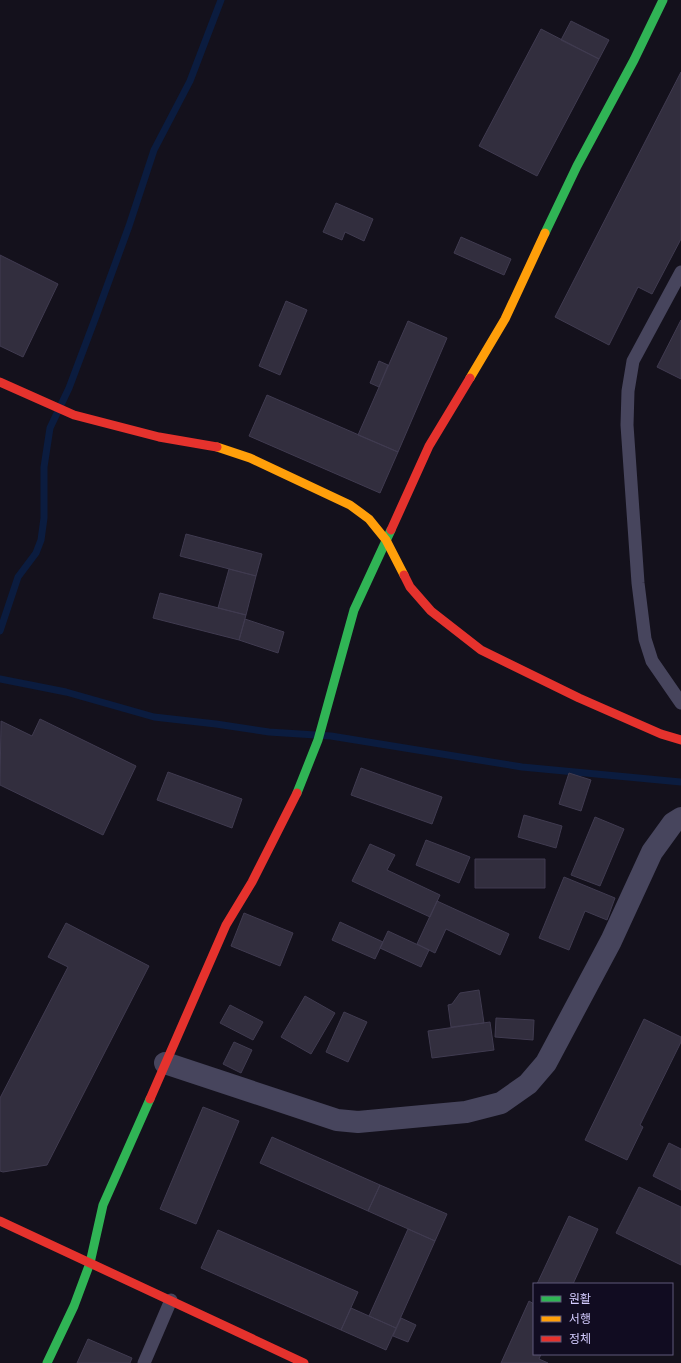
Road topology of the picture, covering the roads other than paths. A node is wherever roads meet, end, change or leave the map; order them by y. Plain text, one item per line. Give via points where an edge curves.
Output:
1 (663, 0) edge
2 (681, 272) edge
3 (0, 382) edge
4 (386, 540) junction
5 (681, 703) edge
6 (681, 740) edge
7 (681, 818) edge
8 (166, 1063) junction
9 (0, 1220) edge
10 (90, 1263) junction
11 (171, 1300) junction
12 (47, 1363) edge
13 (144, 1363) edge
14 (304, 1363) edge

1 - 4 street via 577,166 505,319 429,446
2 - 5 lane via 633,360 628,392 627,425 638,583 646,639 652,662
3 - 4 street via 74,415 159,437 220,448 250,458 350,505 369,519
4 - 6 street via 410,587 431,611 481,650 579,698
4 - 8 street via 354,610 318,740 296,795 252,882 226,925
7 - 8 street via 673,823 652,852 611,941 546,1063 528,1084 501,1103 466,1112 358,1122 337,1120
8 - 10 street via 103,1205
9 - 10 street
10 - 11 street
10 - 12 street via 74,1306
11 - 13 lane
11 - 14 street

